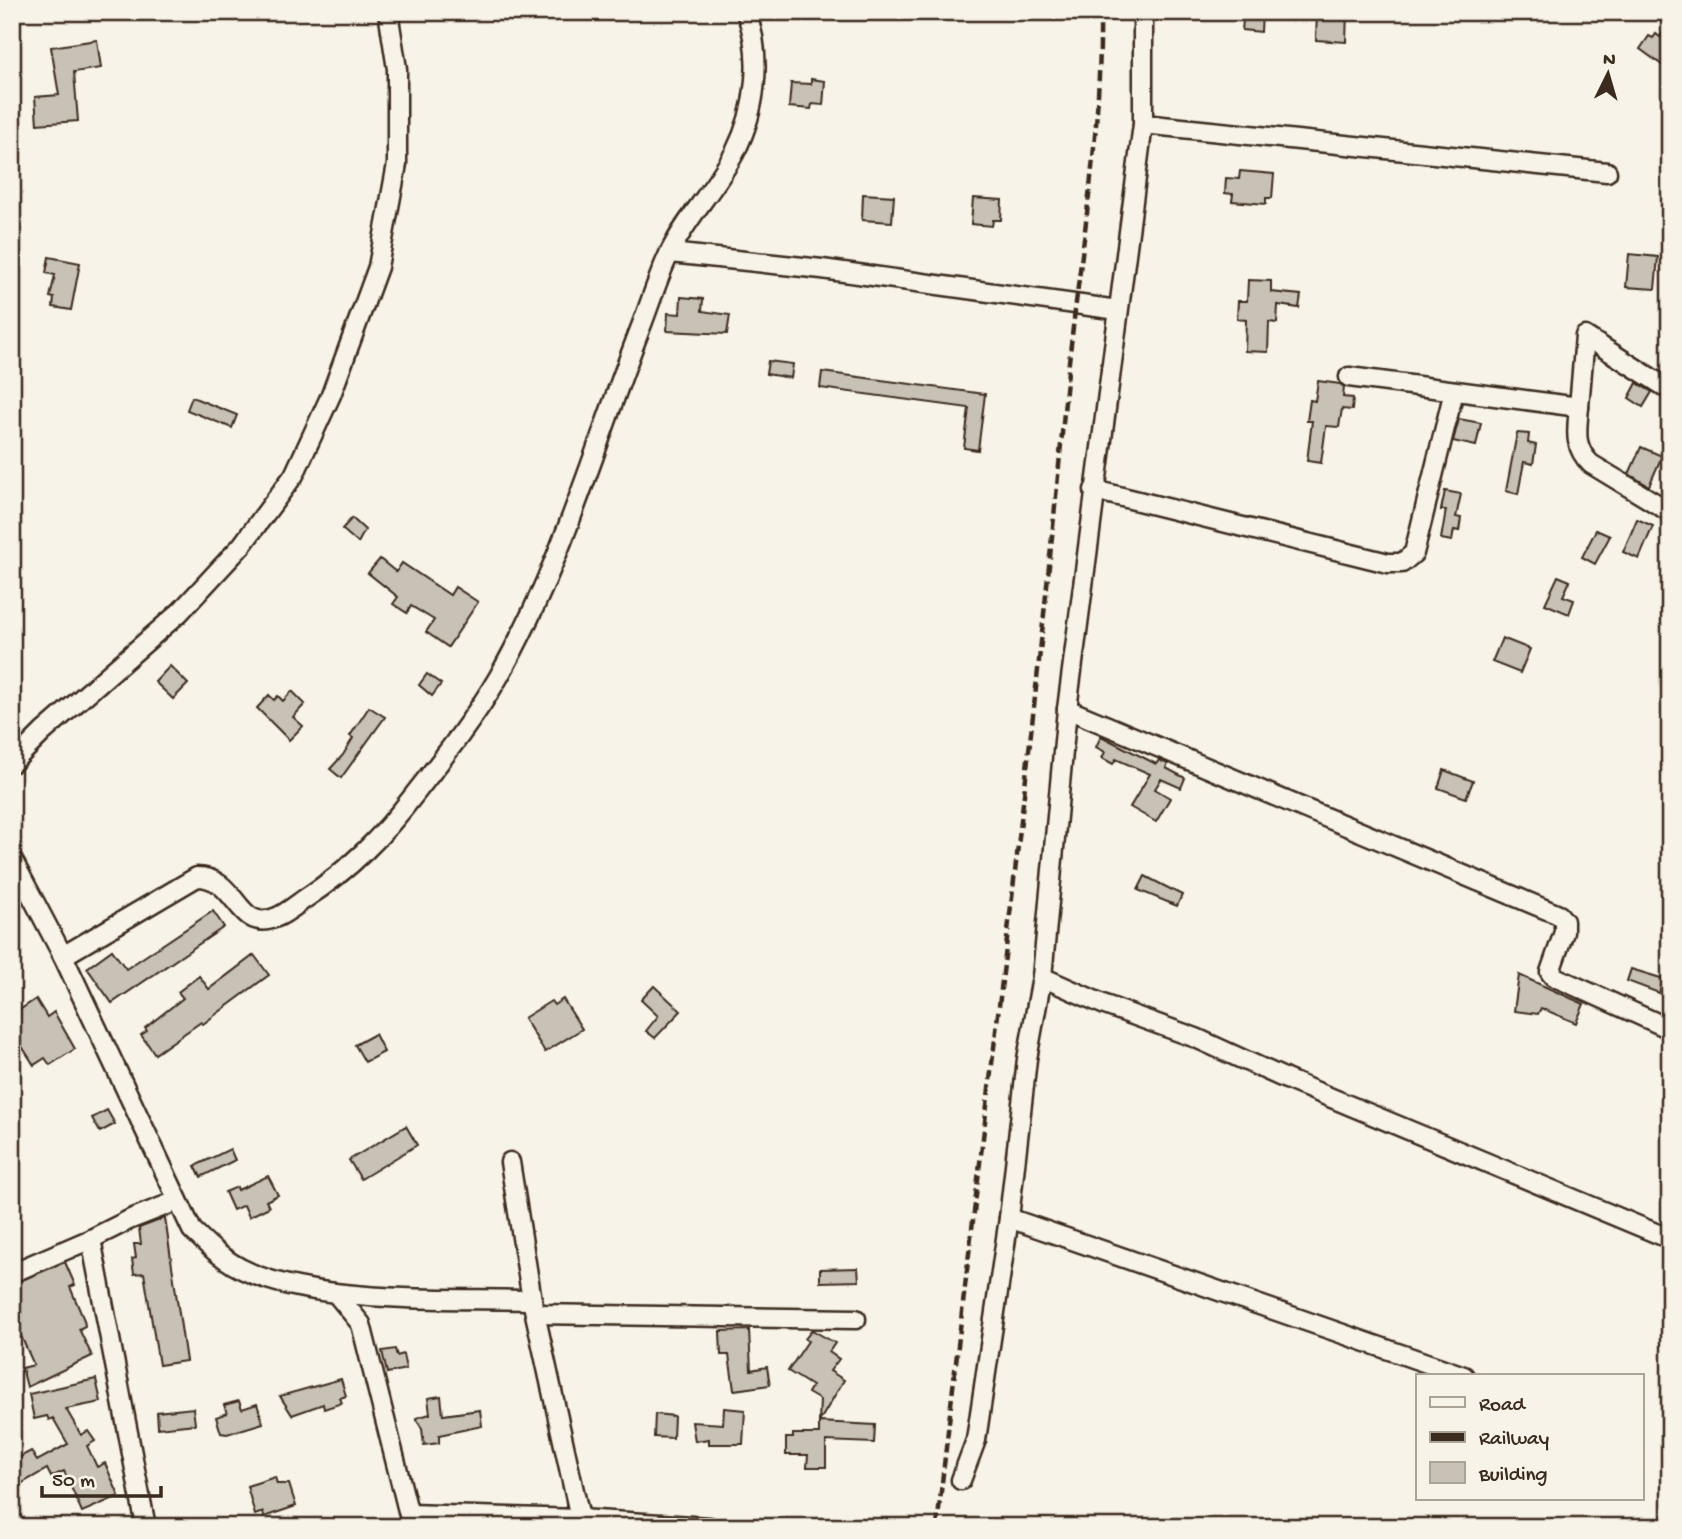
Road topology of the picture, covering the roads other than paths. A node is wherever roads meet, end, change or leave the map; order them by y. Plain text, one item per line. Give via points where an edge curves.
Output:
1 (388, 12) edge
2 (746, 12) edge
3 (1143, 12) edge
4 (1143, 124) junction
5 (1607, 172) dead end
6 (670, 253) junction
7 (1118, 310) junction
8 (1349, 377) dead end
9 (1670, 390) edge
10 (1454, 391) junction
11 (1579, 407) junction
12 (1094, 490) junction
13 (1670, 512) edge
14 (1067, 709) junction
15 (12, 763) edge
16 (12, 859) edge
17 (63, 956) junction
18 (1042, 977) junction
19 (1670, 1029) edge
20 (510, 1162) dead end
21 (177, 1202) junction
22 (1009, 1218) junction
23 (91, 1239) junction
24 (1670, 1239) edge
25 (12, 1273) edge
26 (338, 1296) junction
27 (534, 1307) junction
28 (856, 1319) dead end
29 (1458, 1374) edge
30 (961, 1480) dead end
31 (410, 1520) edge
32 (581, 1523) edge
33 (146, 1527) edge
34 (709, 1527) edge

1 - 15 street via 397,69 397,164 378,267 331,395 294,475 242,545 180,611
2 - 6 street via 755,41 755,85 749,116 735,152
3 - 4 street
4 - 5 street
4 - 7 street
6 - 7 street
6 - 17 street via 564,532 498,678 382,838 342,874 277,917 253,918 225,886 197,877
7 - 12 street
8 - 10 street
9 - 11 street via 1585,336
10 - 11 street
10 - 12 street via 1414,553 1402,563
11 - 13 street via 1580,454
12 - 14 street
14 - 18 street
14 - 19 street via 1559,915 1564,932 1550,972 1553,976
16 - 17 street
17 - 21 street
18 - 22 street via 1027,1059
18 - 24 street
20 - 27 street
21 - 23 street
21 - 26 street via 192,1230 225,1260 265,1278
22 - 29 street
22 - 30 street via 976,1440
23 - 25 street
23 - 33 street
26 - 27 street
26 - 31 street via 361,1324
27 - 28 street
27 - 32 street
31 - 32 street
32 - 34 street

